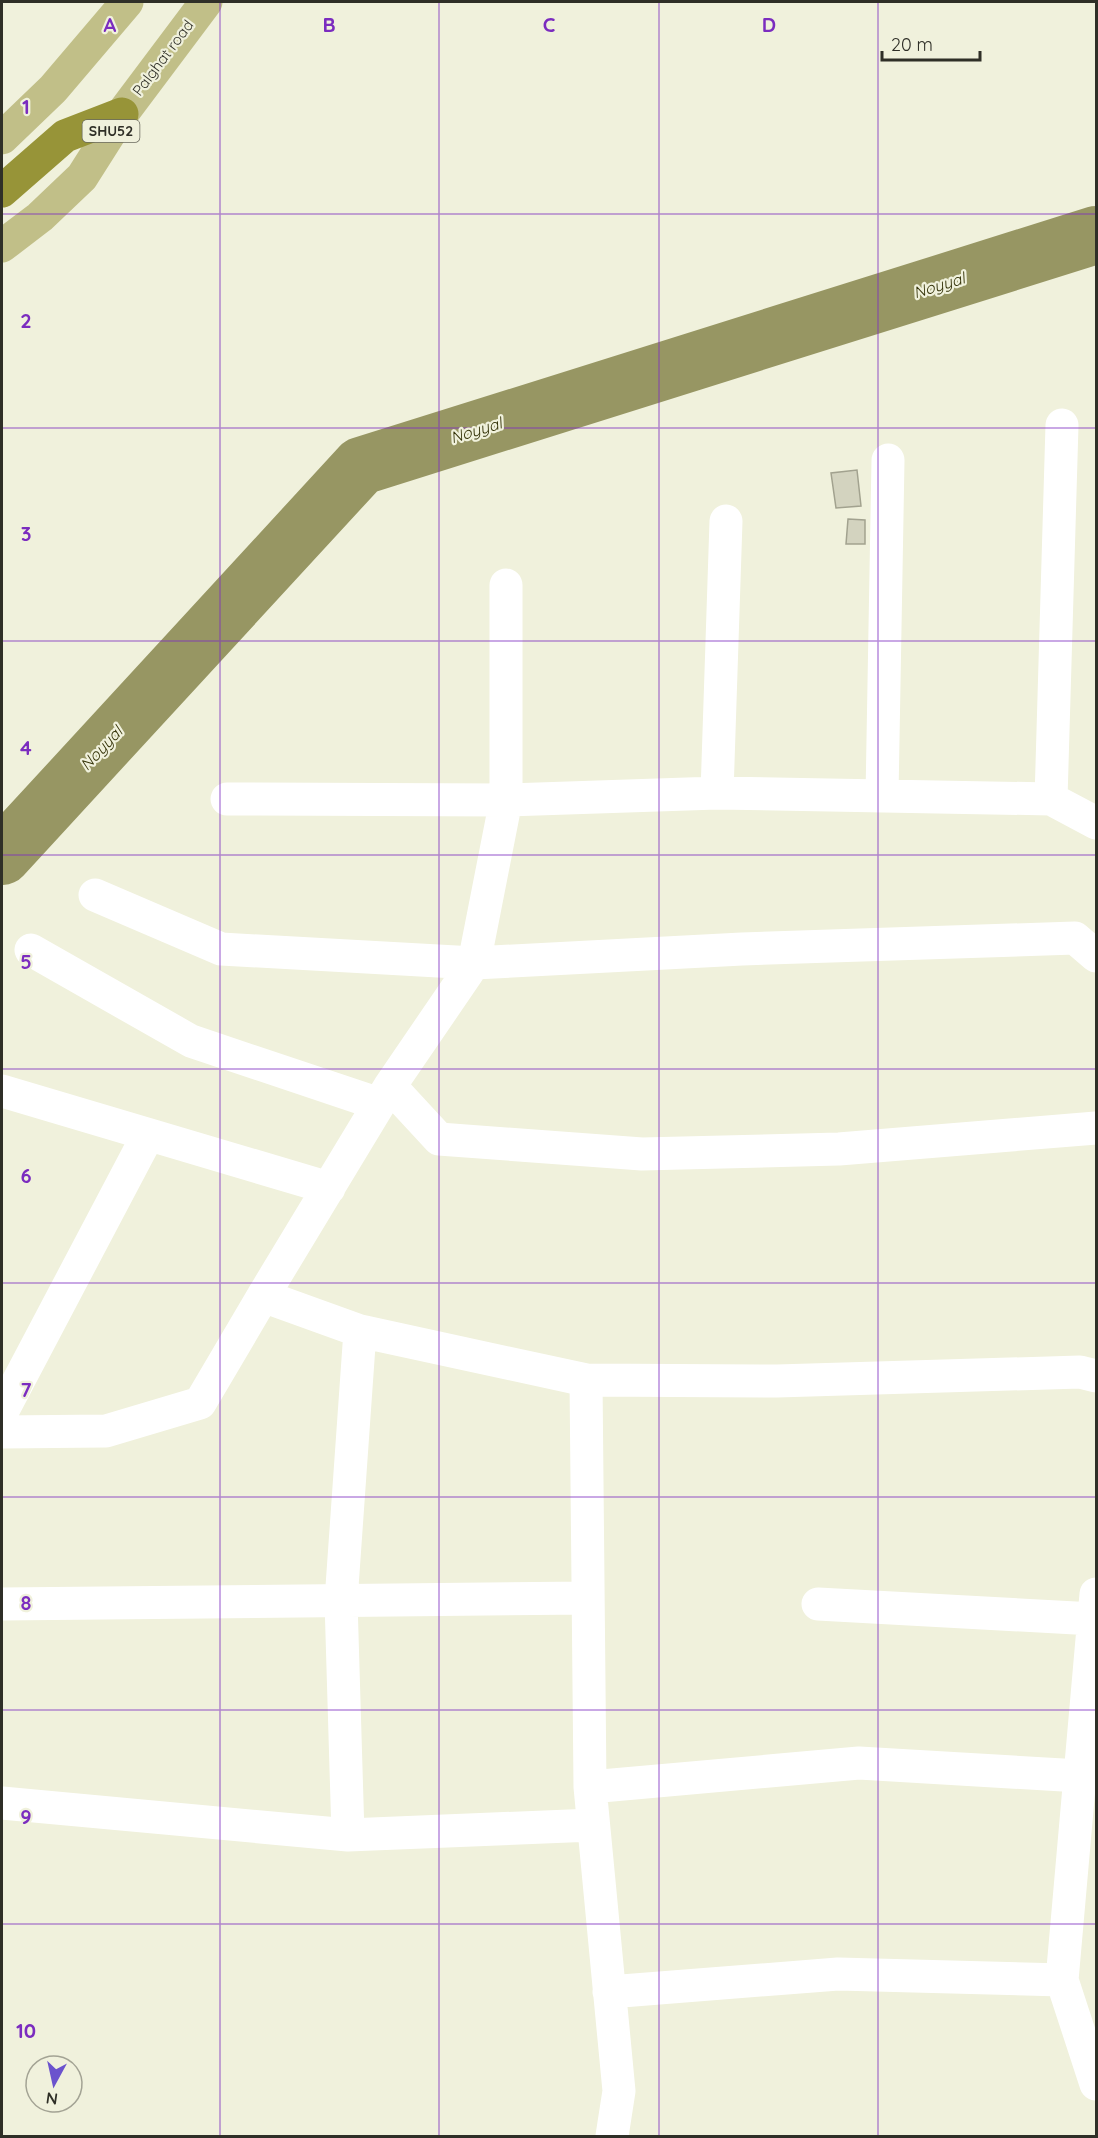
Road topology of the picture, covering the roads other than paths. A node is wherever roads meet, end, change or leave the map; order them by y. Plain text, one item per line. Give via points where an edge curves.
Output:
1 (128, 2) edge
2 (206, 2) edge
3 (122, 114) junction
4 (2, 138) edge
5 (2, 191) edge
6 (2, 246) edge
7 (1062, 425) dead end
8 (888, 460) dead end
9 (726, 521) dead end
10 (506, 585) dead end
11 (717, 793) junction
12 (882, 796) junction
13 (227, 799) dead end
14 (1051, 799) junction
15 (506, 800) junction
16 (1096, 823) edge
17 (95, 895) dead end
18 (31, 950) dead end
19 (1096, 956) edge
20 (474, 963) junction
21 (2, 1091) edge
22 (385, 1095) junction
23 (1096, 1128) edge
24 (148, 1136) junction
25 (329, 1188) junction
26 (263, 1296) junction
27 (360, 1331) junction
28 (1096, 1376) edge
29 (586, 1380) junction
30 (2, 1412) edge
31 (2, 1432) edge
32 (588, 1598) junction
33 (342, 1601) junction
34 (2, 1604) edge
35 (819, 1605) dead end
36 (1095, 1606) edge
37 (1080, 1776) junction
38 (590, 1787) junction
39 (2, 1803) edge
40 (593, 1825) junction
41 (348, 1835) junction
42 (1062, 1980) junction
43 (609, 1992) junction
44 (1096, 2084) edge
45 (612, 2136) edge

1 - 4 main road via 53,89
2 - 3 main road, Palghat road / SHU52
3 - 5 highway via 65,136
3 - 6 main road, Palghat road / SHU52 via 81,177
7 - 14 street
8 - 12 street
9 - 11 street
10 - 15 street
11 - 12 street
11 - 15 street
12 - 14 street
13 - 15 street
14 - 16 street
15 - 20 street
17 - 20 street via 221,949
18 - 22 street via 191,1041
19 - 20 street via 1075,938
20 - 22 street
21 - 24 street
22 - 23 street via 439,1139 642,1154 839,1149
22 - 25 street
24 - 25 street
24 - 30 street
25 - 26 street
26 - 27 street
26 - 31 street via 200,1403 106,1431
27 - 29 street
27 - 33 street
28 - 29 street via 1080,1372 777,1381
29 - 32 street
32 - 33 street
32 - 38 street
33 - 34 street
33 - 41 street
35 - 36 street
36 - 37 street
37 - 38 street via 859,1762
37 - 42 street
38 - 40 street
39 - 41 street
40 - 41 street
40 - 43 street
42 - 43 street via 838,1974
42 - 44 street
43 - 45 street via 618,2091

